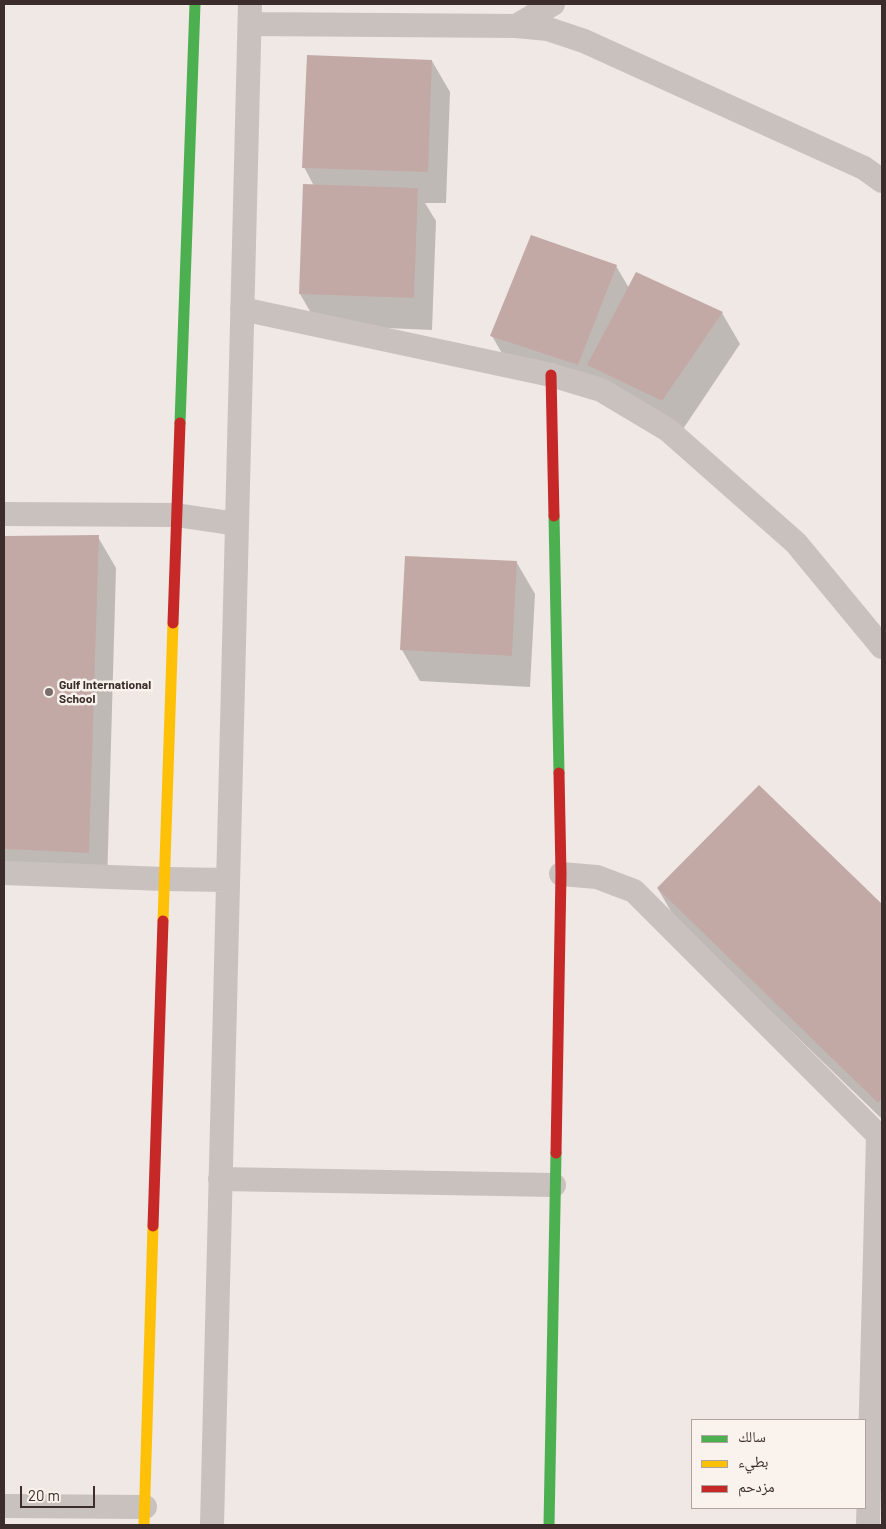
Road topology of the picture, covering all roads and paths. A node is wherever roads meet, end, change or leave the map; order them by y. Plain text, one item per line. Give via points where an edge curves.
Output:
1 (195, 4) edge
2 (553, 4) edge
3 (250, 14) edge
4 (516, 26) junction
5 (882, 181) edge
6 (242, 309) junction
7 (551, 374) junction
8 (4, 514) edge
9 (176, 515) junction
10 (237, 524) junction
11 (882, 647) edge
12 (4, 873) edge
13 (561, 874) junction
14 (164, 879) junction
15 (228, 880) junction
16 (880, 1138) edge
17 (220, 1179) junction
18 (554, 1185) junction
19 (4, 1506) edge
20 (873, 1513) edge
21 (145, 1516) edge
22 (212, 1525) edge
23 (549, 1525) edge

1 - 9 street
2 - 4 street
3 - 4 street
3 - 6 street
4 - 5 street via 548,30 584,41 864,168
6 - 7 street
6 - 10 street
7 - 11 street via 601,390 668,430 796,543
7 - 13 street
8 - 9 street
9 - 10 street
9 - 14 street
10 - 15 street
12 - 14 street
13 - 16 street via 597,877 634,891
13 - 18 street
14 - 15 street
14 - 21 street
15 - 17 street
16 - 20 street
17 - 18 street
17 - 22 street
18 - 23 street
19 - 21 street

